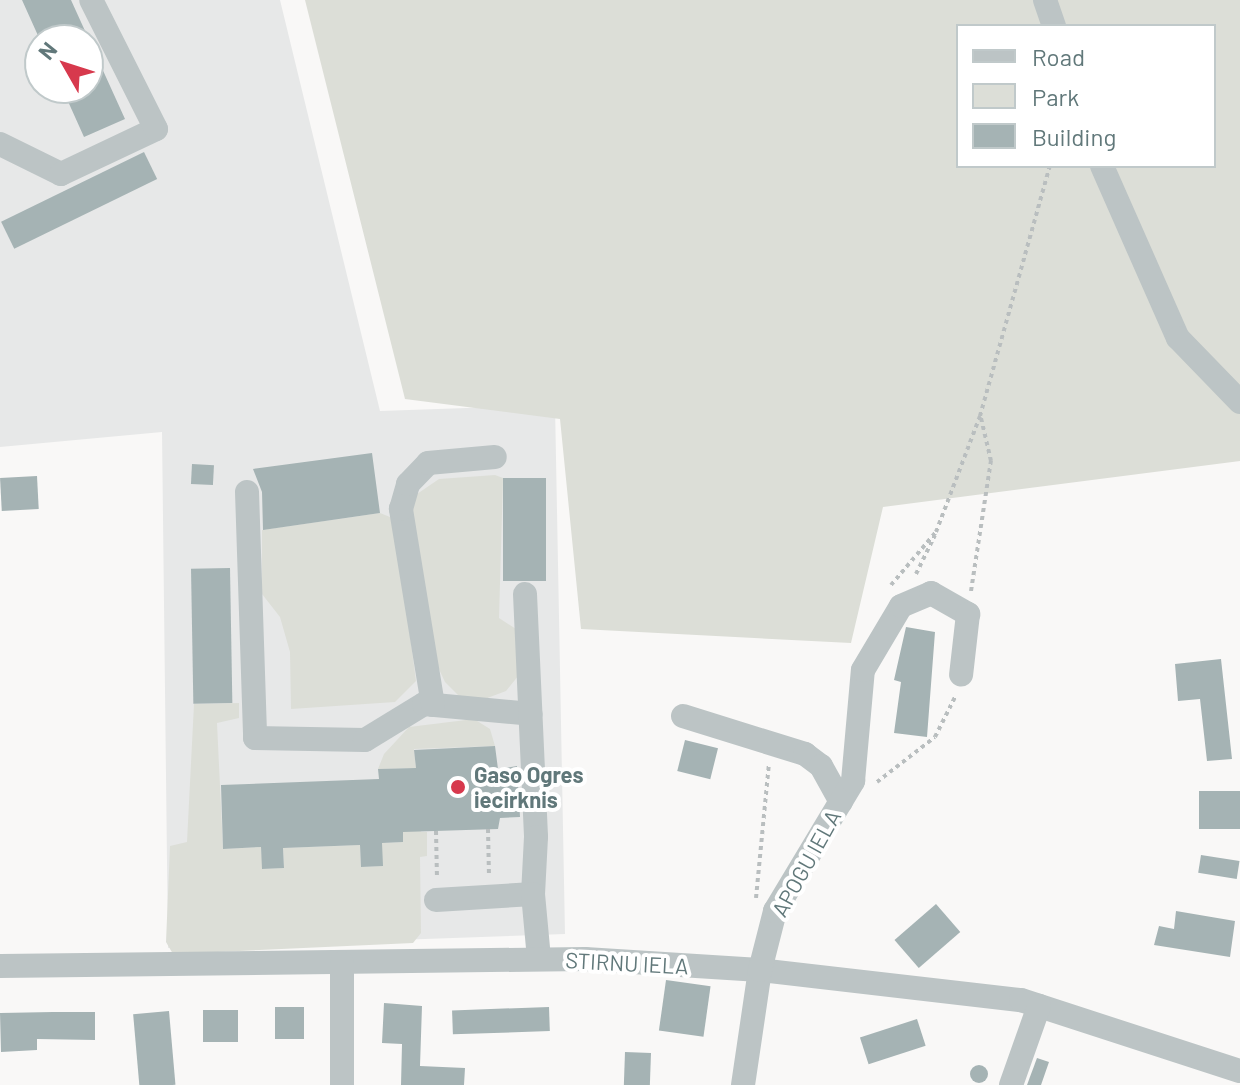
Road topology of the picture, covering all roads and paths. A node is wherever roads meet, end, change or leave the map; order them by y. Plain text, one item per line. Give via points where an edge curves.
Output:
1 (91, 0) edge
2 (1045, 0) edge
3 (1053, 24) edge
4 (0, 144) edge
5 (1049, 168) edge
6 (1103, 168) edge
7 (1240, 402) edge
8 (980, 416) junction
9 (495, 457) dead end
10 (247, 492) dead end
11 (936, 532) junction
12 (525, 594) dead end
13 (893, 602) junction
14 (968, 614) junction
15 (961, 675) joint
16 (433, 705) junction
17 (531, 714) junction
18 (683, 716) dead end
19 (773, 745) junction
20 (841, 802) junction
21 (488, 829) dead end
22 (436, 831) dead end
23 (533, 894) junction
24 (488, 897) junction
25 (436, 900) joint
26 (769, 934) junction
27 (539, 959) junction
28 (342, 963) junction
29 (0, 966) edge
30 (760, 970) junction
31 (1039, 1006) junction
32 (1240, 1071) edge
33 (342, 1085) edge
34 (743, 1085) edge
35 (1011, 1085) edge

1 - 4 street via 156,129 61,174
2 - 3 street
5 - 8 path
6 - 7 street via 1178,338
8 - 11 path
8 - 14 path via 991,461
9 - 16 street via 428,463 408,484 401,509
10 - 16 street via 255,738 365,740 424,704
11 - 13 path
11 - 13 path via 909,560
12 - 17 street
13 - 14 street via 931,593
13 - 20 street, APOGU IELA via 863,670 853,781
14 - 15 street
15 - 20 path via 935,737 899,769
16 - 17 street
17 - 23 street
18 - 19 street, APOGU IELA
19 - 20 street, APOGU IELA via 805,754 821,766
19 - 26 path via 763,790 756,902
20 - 26 street, APOGU IELA via 775,911
21 - 24 path
22 - 25 path
23 - 24 street
23 - 27 street
24 - 25 street
26 - 30 street, APOGU IELA
27 - 28 street, STIRNU IELA
27 - 30 street, STIRNU IELA
28 - 29 street, STIRNU IELA
28 - 33 street
30 - 31 street, STIRNU IELA
30 - 34 street, APOGU IELA
31 - 32 street, STIRNU IELA
31 - 35 street

